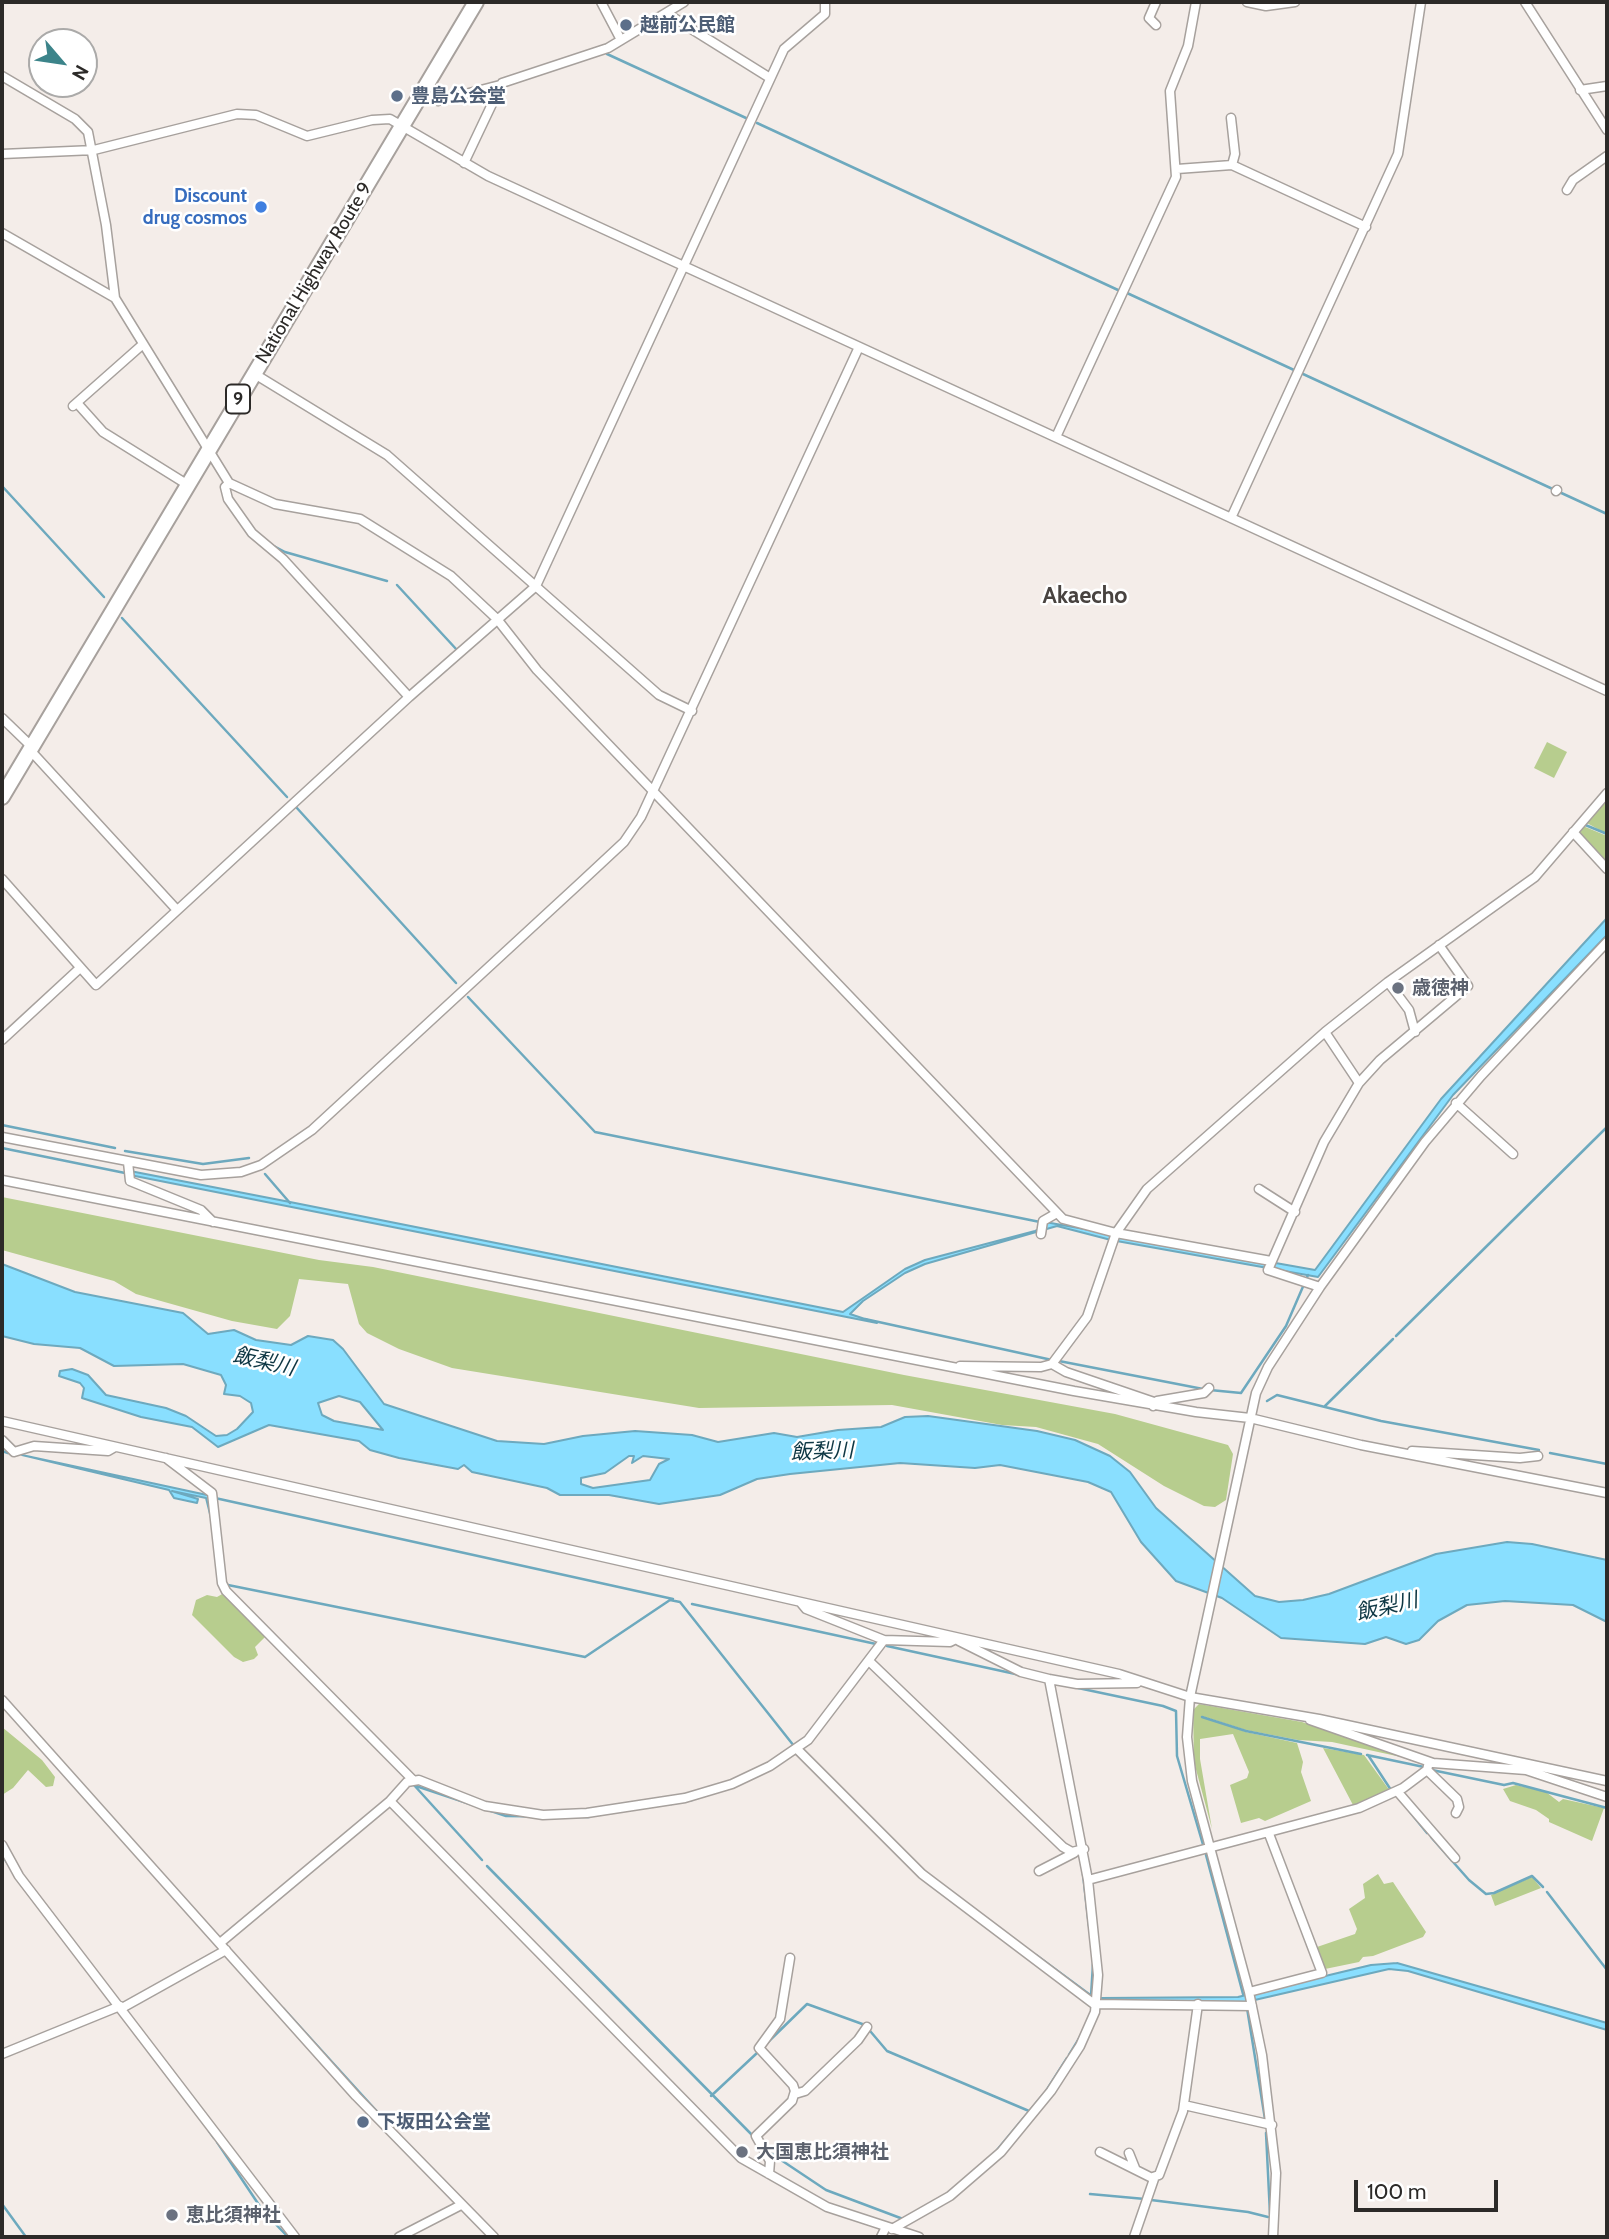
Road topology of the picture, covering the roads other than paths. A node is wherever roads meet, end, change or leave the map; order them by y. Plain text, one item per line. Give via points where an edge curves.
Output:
1 (476, 2) edge
2 (601, 2) edge
3 (684, 2) edge
4 (825, 2) edge
5 (1156, 2) edge
6 (1196, 2) edge
7 (1247, 2) edge
8 (1295, 2) edge
9 (1421, 2) edge
10 (1525, 2) edge
11 (666, 13) junction
12 (1156, 25) dead end
13 (621, 40) junction
14 (2, 76) edge
15 (770, 78) junction
16 (500, 85) junction
17 (1607, 86) edge
18 (1580, 90) junction
19 (438, 101) dead end
20 (1231, 118) dead end
21 (401, 127) junction
22 (1607, 130) edge
23 (94, 150) junction
24 (2, 154) edge
25 (1607, 156) edge
26 (464, 163) junction
27 (1232, 165) junction
28 (1177, 169) junction
29 (1567, 190) dead end
30 (1366, 227) junction
31 (2, 233) edge
32 (684, 267) junction
33 (115, 298) junction
34 (142, 345) junction
35 (859, 347) junction
36 (253, 373) junction
37 (1056, 437) junction
38 (208, 450) junction
39 (229, 483) junction
40 (188, 485) junction
41 (1230, 518) junction
42 (536, 586) junction
43 (497, 619) junction
44 (1607, 691) edge
45 (409, 697) junction
46 (692, 710) junction
47 (2, 718) edge
48 (31, 749) junction
49 (654, 790) junction
50 (1607, 793) edge
51 (2, 797) edge
52 (1573, 832) junction
53 (1607, 869) edge
54 (2, 879) edge
55 (177, 910) junction
56 (1607, 943) edge
57 (1439, 945) junction
58 (80, 968) junction
59 (1388, 982) junction
60 (1325, 1032) junction
61 (1415, 1032) junction
62 (2, 1040) edge
63 (1359, 1083) junction
64 (1457, 1103) junction
65 (2, 1137) edge
66 (1513, 1154) dead end
67 (128, 1162) junction
68 (2, 1180) edge
69 (1259, 1189) dead end
70 (1295, 1212) junction
71 (1057, 1213) junction
72 (214, 1222) junction
73 (1041, 1227) dead end
74 (1116, 1236) junction
75 (1270, 1264) junction
76 (1320, 1287) junction
77 (1052, 1364) junction
78 (959, 1368) junction
79 (1208, 1390) dead end
80 (1154, 1404) junction
81 (2, 1421) edge
82 (1249, 1421) junction
83 (2, 1440) edge
84 (115, 1447) junction
85 (1409, 1455) junction
86 (1538, 1456) dead end
87 (166, 1458) junction
88 (1607, 1493) edge
89 (799, 1602) junction
90 (956, 1639) junction
91 (884, 1640) junction
92 (870, 1662) junction
93 (1049, 1679) junction
94 (1140, 1683) junction
95 (1190, 1698) junction
96 (2, 1700) edge
97 (9, 1709) junction
98 (2, 1715) edge
99 (1304, 1716) junction
100 (797, 1749) junction
101 (1428, 1766) junction
102 (1527, 1767) junction
103 (413, 1780) junction
104 (1607, 1782) edge
105 (1397, 1791) junction
106 (1607, 1797) edge
107 (390, 1801) junction
108 (1456, 1813) dead end
109 (1269, 1834) junction
110 (2, 1845) edge
111 (1211, 1850) junction
112 (1079, 1851) junction
113 (1455, 1858) dead end
114 (1040, 1871) dead end
115 (1088, 1880) junction
116 (223, 1946) junction
117 (790, 1958) dead end
118 (1250, 1999) junction
119 (1094, 2004) junction
120 (1198, 2004) junction
121 (121, 2007) junction
122 (867, 2027) dead end
123 (2, 2054) edge
124 (795, 2094) junction
125 (1184, 2105) junction
126 (1272, 2125) junction
127 (1100, 2152) dead end
128 (1129, 2153) dead end
129 (1135, 2168) junction
130 (769, 2174) junction
131 (1153, 2177) junction
132 (461, 2206) junction
133 (889, 2228) junction
134 (295, 2237) edge
135 (399, 2237) edge
136 (494, 2237) edge
137 (881, 2237) edge
138 (919, 2237) edge
139 (1135, 2237) edge
140 (1273, 2237) edge

1 - 21 highway, National Highway Route 9 / 9
2 - 13 street
3 - 11 street
4 - 15 street via 825,14 787,45
5 - 12 street via 1149,18
6 - 28 street via 1188,46 1170,91
7 - 8 street via 1266,6
9 - 30 street via 1398,154
10 - 18 street
11 - 13 street
11 - 15 street
13 - 16 street via 580,59
14 - 23 street via 83,125
15 - 32 street
16 - 19 street
16 - 26 street
17 - 18 street
18 - 22 street
20 - 27 street
21 - 23 street via 390,119 372,120 307,136 256,115 237,114
21 - 26 street
21 - 36 highway, National Highway Route 9 / 9
23 - 24 street
23 - 33 street
25 - 29 street via 1573,180
26 - 32 street
27 - 28 street
27 - 30 street
28 - 37 street
30 - 41 street
31 - 33 street
32 - 35 street
32 - 42 street
33 - 34 street
34 - 38 street
34 - 40 street via 75,405 103,432
35 - 37 street
35 - 46 street
36 - 38 highway, National Highway Route 9 / 9
36 - 42 street via 387,455
37 - 41 street
38 - 39 street
38 - 40 highway, National Highway Route 9 / 9
39 - 43 street via 275,504 360,519 451,576
39 - 45 street via 225,488 228,499 252,533 283,559
40 - 48 highway, National Highway Route 9 / 9
41 - 44 street
42 - 43 street
42 - 46 street via 659,695
43 - 45 street
43 - 49 street via 537,670
45 - 55 street
46 - 49 street
47 - 48 street
48 - 51 highway, National Highway Route 9 / 9
48 - 55 street
49 - 67 street via 614,852 286,1150 250,1170 215,1175
49 - 71 street
50 - 52 street
52 - 53 street
52 - 57 street via 1535,877
54 - 58 street
55 - 58 street via 96,985
56 - 64 street
57 - 59 street
57 - 61 street via 1468,986
58 - 62 street
59 - 60 street
59 - 61 street via 1409,1010
60 - 63 street
60 - 74 street via 1147,1189
61 - 63 street
63 - 70 street via 1324,1142
64 - 66 street
64 - 76 street
65 - 67 street
67 - 72 street via 131,1181 201,1210
68 - 72 street
69 - 70 street
70 - 75 street
71 - 73 street
71 - 74 street
72 - 78 street
74 - 75 street
74 - 77 street via 1087,1317
75 - 76 street via 1272,1273
76 - 82 street via 1268,1367
77 - 78 street via 1030,1368 963,1364
77 - 80 street
78 - 80 street
79 - 80 street
80 - 82 street
81 - 84 street
82 - 85 street
82 - 95 street
83 - 84 street via 14,1452 34,1446 108,1451
84 - 87 street
85 - 86 street via 1413,1451
85 - 88 street
87 - 89 street
87 - 103 street via 212,1493 226,1591
89 - 90 street
89 - 91 street via 806,1609
90 - 91 street via 950,1643
90 - 93 street via 1021,1672
90 - 94 street via 1119,1674
91 - 92 street
92 - 100 street via 819,1729
92 - 112 street via 1063,1847
93 - 94 street via 1077,1684
93 - 112 street
94 - 95 street
95 - 99 street
95 - 111 street via 1189,1766
96 - 97 street
97 - 98 street
97 - 116 street
99 - 101 street
99 - 102 street
100 - 103 street via 732,1784 685,1798 587,1813 506,1811
100 - 119 street via 922,1874
101 - 102 street
101 - 105 street
101 - 108 street via 1457,1799
102 - 104 street
102 - 106 street
103 - 107 street via 401,1786
105 - 109 street via 1359,1808
105 - 113 street
107 - 116 street
107 - 130 street via 741,2158
109 - 111 street
109 - 118 street via 1322,1973
110 - 121 street via 19,1876
111 - 115 street
111 - 118 street
112 - 114 street
112 - 115 street
115 - 119 street via 1098,1975
116 - 121 street
116 - 132 street
117 - 124 street via 781,2016 759,2048 793,2085
118 - 120 street
118 - 126 street
119 - 120 street
119 - 133 street via 1087,2032 1058,2080 1001,2152 956,2191
120 - 125 street
121 - 123 street
121 - 134 street
122 - 124 street via 804,2091
124 - 130 street via 757,2136 770,2161
125 - 126 street
125 - 131 street via 1159,2175
126 - 140 street
127 - 129 street
128 - 129 street
129 - 131 street
130 - 133 street via 827,2207
131 - 139 street via 1154,2186
132 - 135 street
132 - 136 street
133 - 137 street
133 - 138 street

